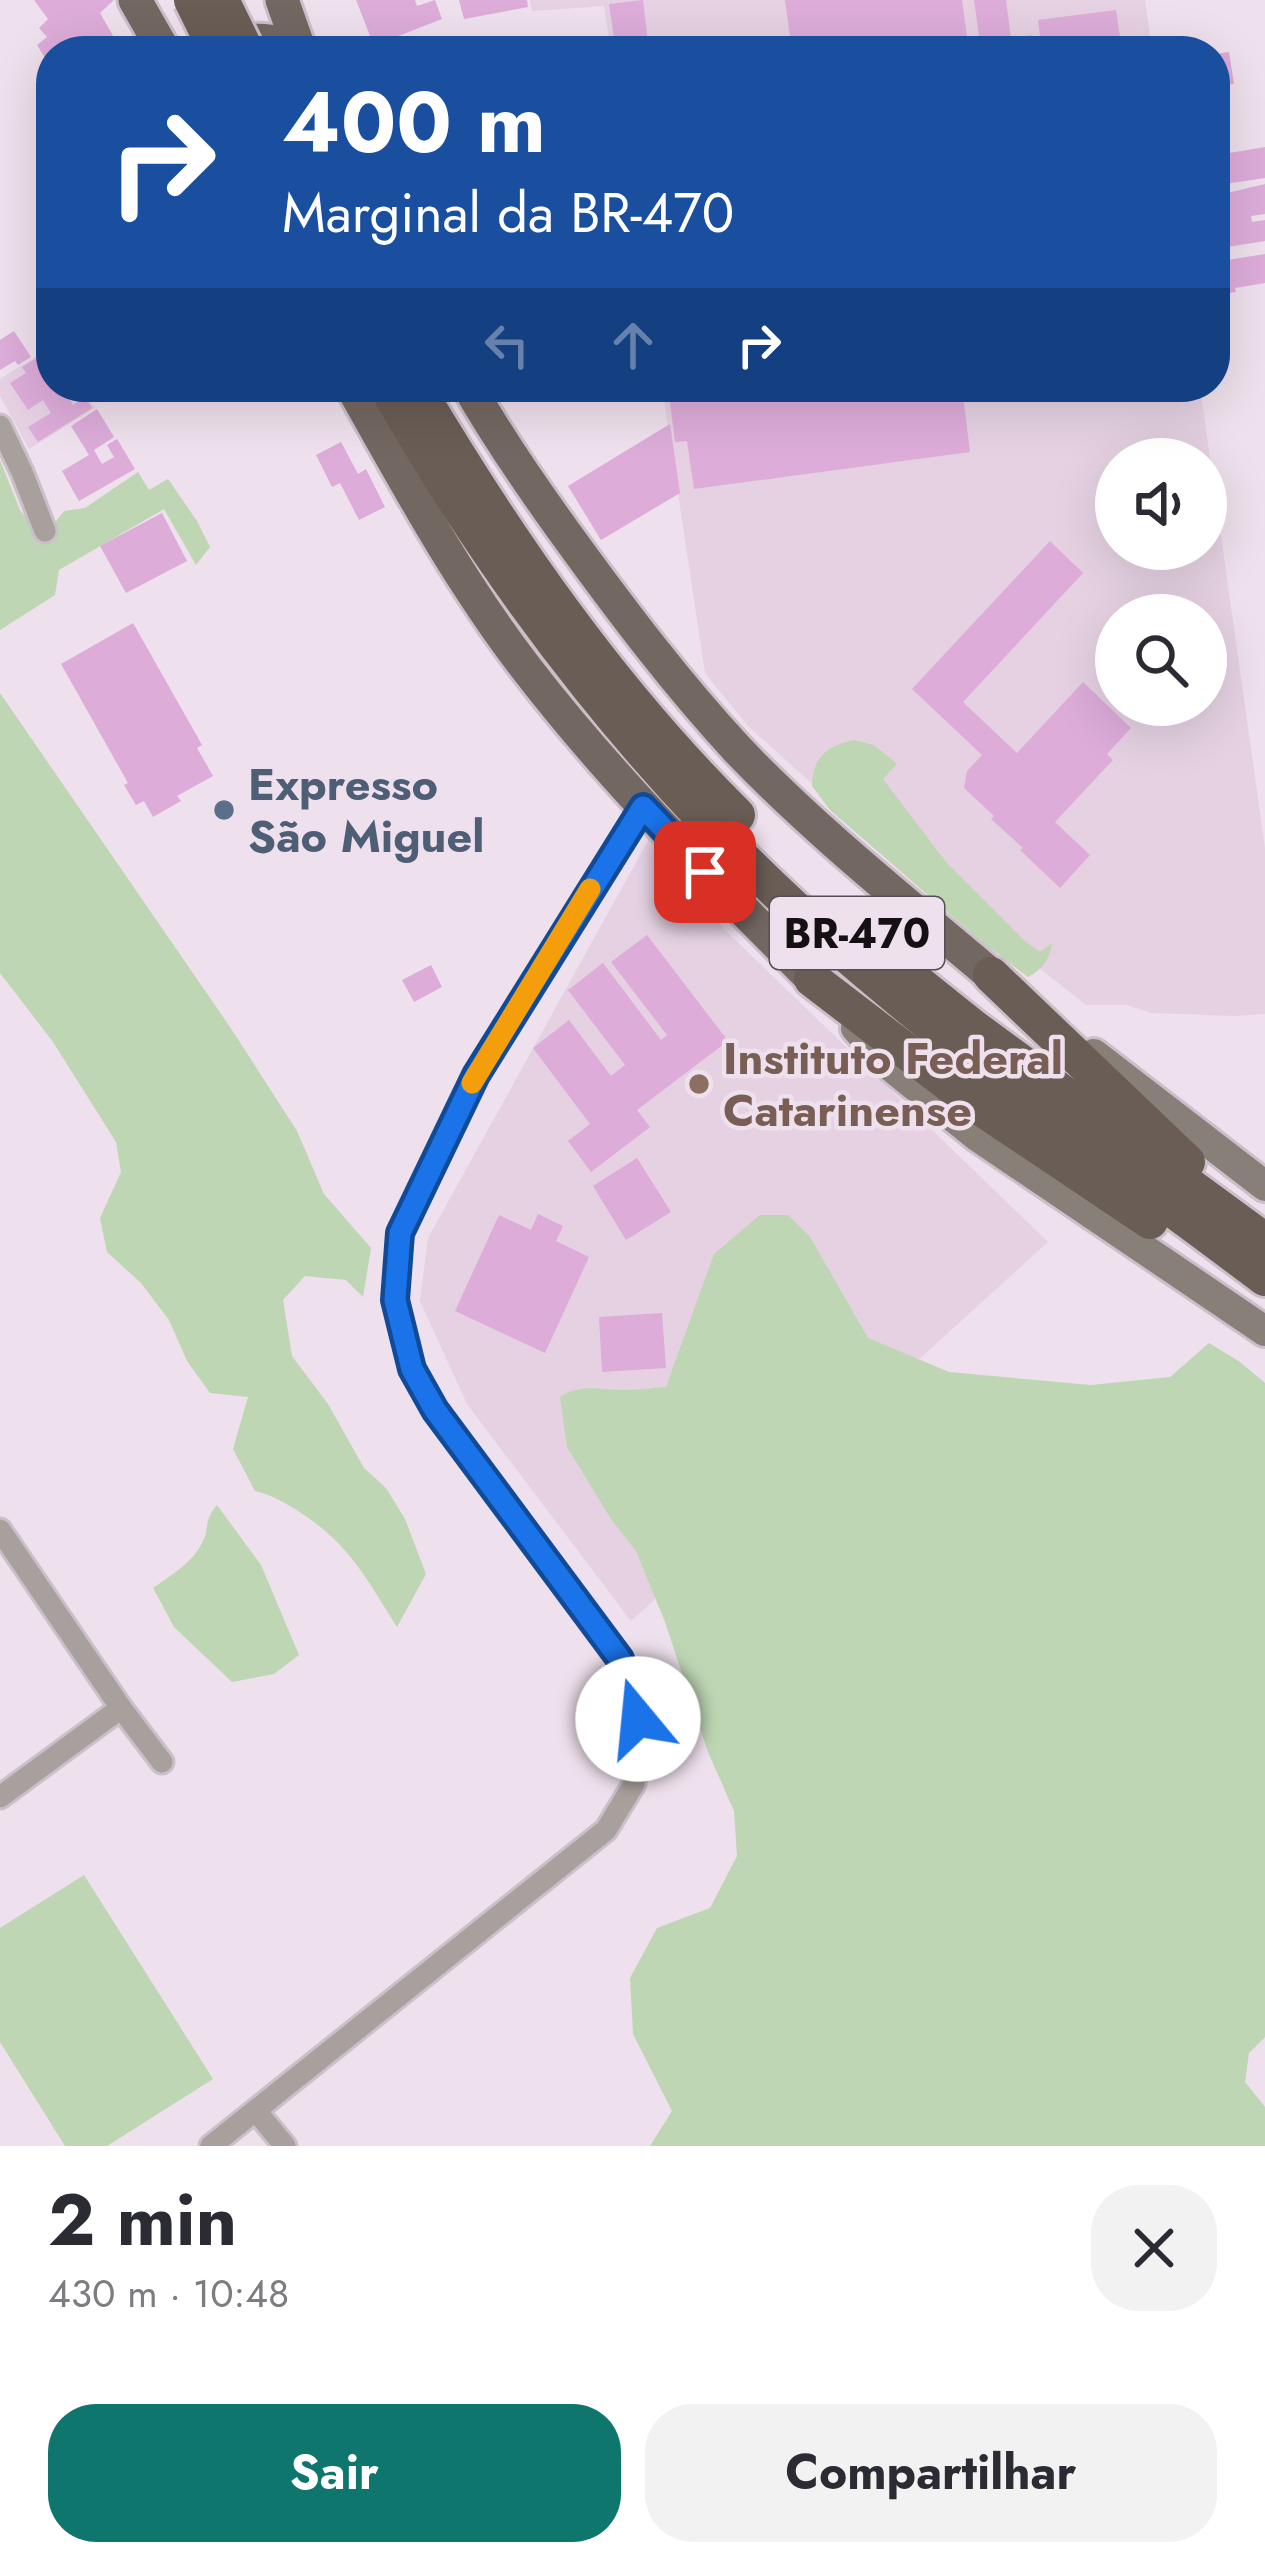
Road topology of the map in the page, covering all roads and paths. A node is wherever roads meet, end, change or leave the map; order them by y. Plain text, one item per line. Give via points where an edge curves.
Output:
1 (135, 0) edge
2 (154, 0) edge
3 (192, 0) edge
4 (208, 0) edge
5 (221, 0) edge
6 (282, 0) edge
7 (155, 36) edge
8 (212, 36) edge
9 (239, 36) edge
10 (295, 36) edge
11 (360, 402) edge
12 (396, 402) edge
13 (426, 402) edge
14 (479, 402) edge
15 (0, 427) edge
16 (45, 531) dead end
17 (643, 807) junction
18 (991, 975) junction
19 (812, 979) junction
20 (1265, 1186) edge
21 (1265, 1237) edge
22 (1265, 1278) edge
23 (1265, 1298) edge
24 (1265, 1331) edge
25 (0, 1530) edge
26 (121, 1708) junction
27 (162, 1762) dead end
28 (0, 1796) edge
29 (256, 2111) junction
30 (211, 2146) edge
31 (285, 2146) edge

1 - 7 main road
2 - 4 main road
3 - 8 highway, bridge
5 - 9 highway, bridge
6 - 10 main road
11 - 17 main road via 478,601
12 - 22 highway, BR-470 via 499,567 591,691 699,813 838,948 957,1048
13 - 21 highway, BR-470 via 566,615 718,796 871,945
14 - 18 main road via 608,592 738,749
15 - 16 street
17 - 19 main road
17 - 29 street via 476,1075 400,1233 395,1300 412,1369 435,1410 620,1659 638,1719 634,1784 606,1830
18 - 20 main road
18 - 21 highway
19 - 23 highway via 974,1103
19 - 24 main road via 893,1068 976,1136
25 - 26 street
26 - 27 street
26 - 28 street
29 - 30 street
29 - 31 street

